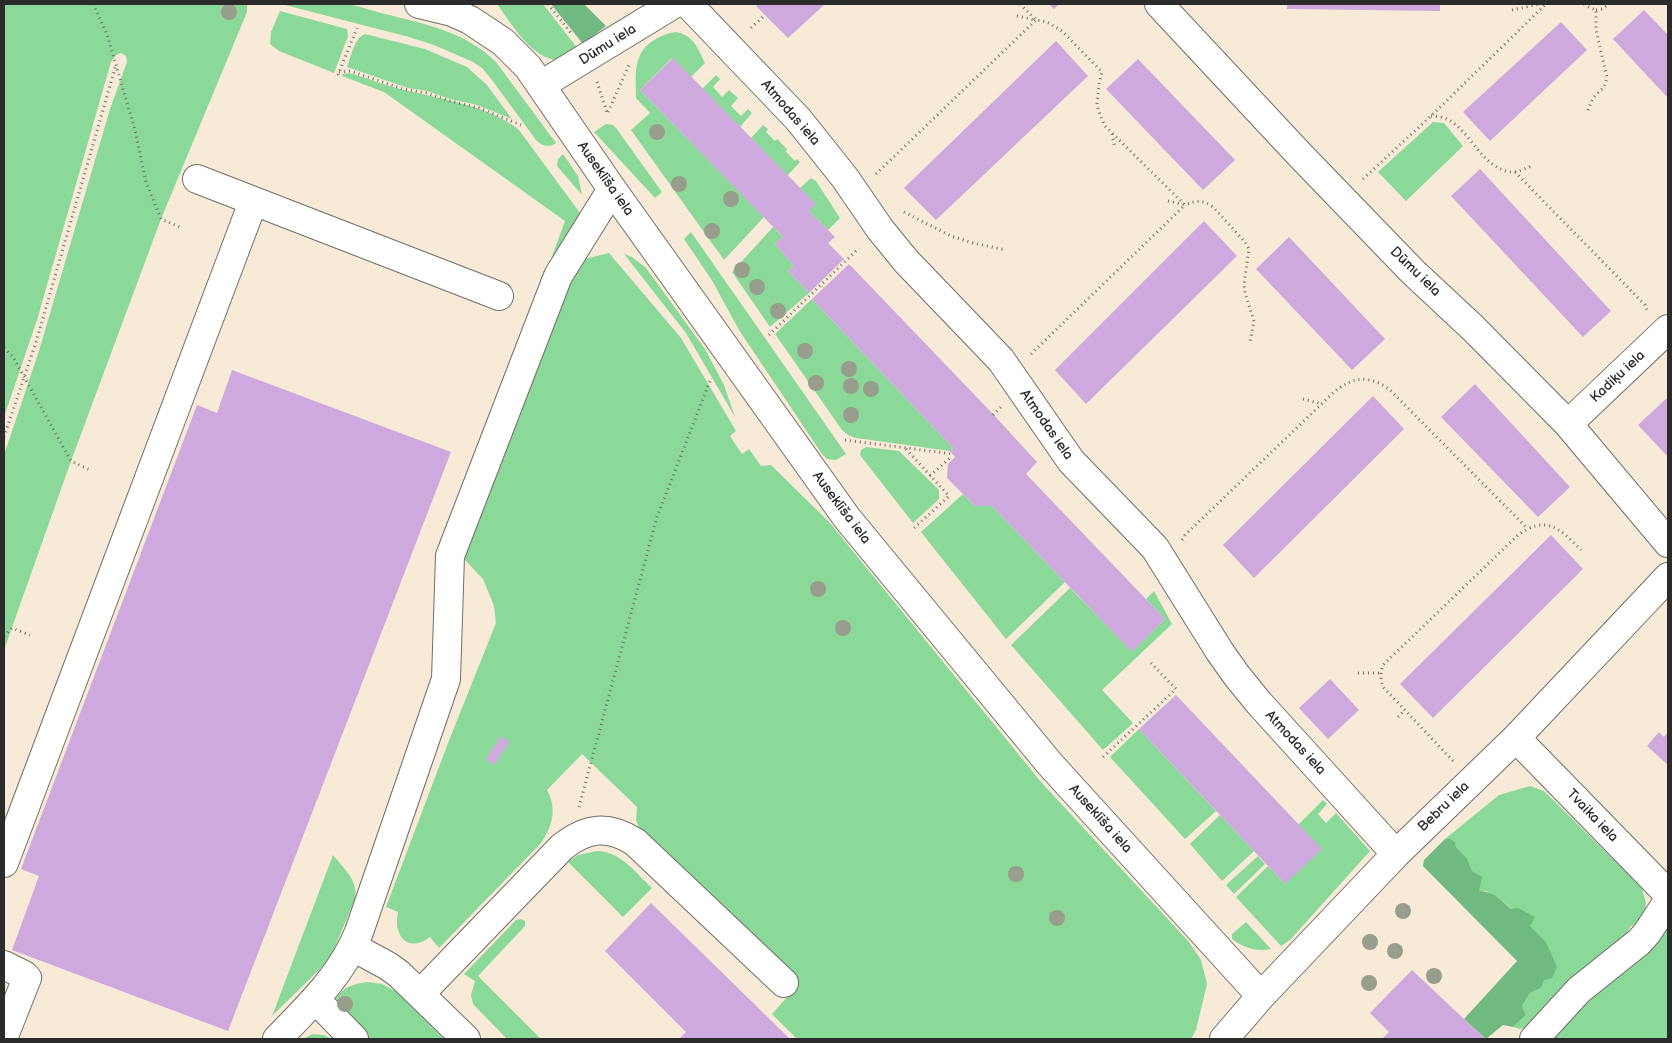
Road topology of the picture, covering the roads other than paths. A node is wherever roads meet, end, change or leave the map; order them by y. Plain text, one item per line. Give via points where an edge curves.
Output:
1 (419, 4) edge
2 (674, 4) edge
3 (688, 4) edge
4 (1158, 4) edge
5 (453, 8) edge
6 (541, 85) junction
7 (197, 179) dead end
8 (612, 189) junction
9 (253, 202) junction
10 (499, 296) dead end
11 (1658, 321) edge
12 (1568, 424) junction
13 (1668, 543) edge
14 (1668, 577) edge
15 (1516, 738) junction
16 (1396, 854) junction
17 (4, 863) edge
18 (1668, 894) edge
19 (1668, 901) edge
20 (353, 947) junction
21 (4, 965) edge
22 (784, 983) dead end
23 (420, 994) junction
24 (1261, 996) junction
25 (315, 999) junction
26 (4, 1036) edge
27 (277, 1039) edge
28 (354, 1039) edge
29 (466, 1039) edge
30 (1224, 1039) edge
31 (1534, 1039) edge

1 - 5 street, Auseklīša iela
2 - 6 street, Dūmu iela
3 - 16 street, Atmodas iela via 798,119 846,178 893,245 1001,360 1070,460 1155,548 1237,676
4 - 12 street, Dūmu iela via 1413,272
5 - 6 street, Auseklīša iela via 503,42
6 - 8 street, Auseklīša iela
7 - 9 street
8 - 20 street via 558,276 450,556 446,679
8 - 24 street, Auseklīša iela via 847,518 1049,763
9 - 10 street
9 - 17 street
11 - 12 street, Kadiķu iela
12 - 13 street, Dūmu iela
14 - 15 street, Bebru iela
15 - 16 street, Bebru iela
15 - 18 street, Tvaika iela
16 - 24 street, Bebru iela
19 - 31 street via 1639,942 1579,990
20 - 23 street via 388,966
20 - 25 street via 339,972
21 - 26 street via 27,978
22 - 23 street via 635,842 607,830 586,832 562,847
23 - 29 street
24 - 30 street, Bebru iela
25 - 27 street
25 - 28 street

